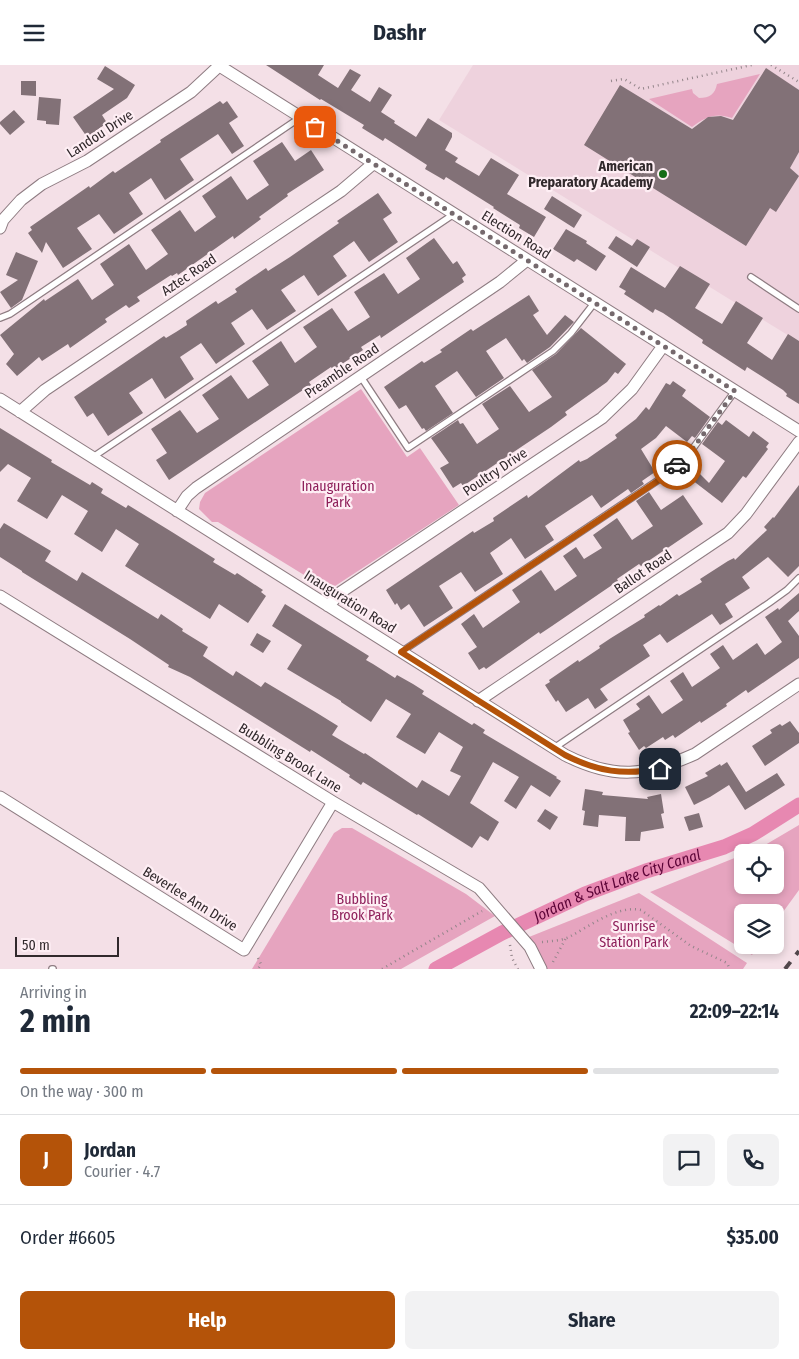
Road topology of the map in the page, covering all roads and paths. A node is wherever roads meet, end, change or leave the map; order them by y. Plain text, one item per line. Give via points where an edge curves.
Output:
1 (218, 65) edge
2 (752, 65) edge
3 (771, 65) edge
4 (611, 81) dead end
5 (799, 82) edge
6 (301, 117) junction
7 (374, 163) junction
8 (454, 214) junction
9 (0, 228) edge
10 (527, 260) junction
11 (750, 277) dead end
12 (594, 302) junction
13 (799, 309) edge
14 (0, 318) edge
15 (663, 346) junction
16 (361, 377) junction
17 (735, 391) junction
18 (0, 399) edge
19 (20, 412) junction
20 (799, 431) edge
21 (799, 442) edge
22 (93, 458) junction
23 (177, 511) junction
24 (799, 578) edge
25 (0, 596) edge
26 (328, 606) junction
27 (401, 652) junction
28 (799, 684) edge
29 (478, 701) junction
30 (554, 748) junction
31 (0, 797) edge
32 (333, 802) junction
33 (482, 911) dead end
34 (566, 938) junction
35 (542, 943) dead end
36 (510, 945) dead end
37 (258, 958) dead end
38 (553, 963) dead end
39 (258, 969) edge
40 (382, 969) edge
41 (518, 969) edge
42 (541, 969) edge
43 (730, 969) edge

1 - 6 street, Election Road
1 - 9 street, Landou Drive via 175,103 20,200
2 - 4 path via 641,89 624,79
3 - 5 path
6 - 7 street, Election Road
6 - 14 lane
7 - 8 street, Election Road
7 - 19 street, Aztec Road via 341,191 45,390
8 - 10 street, Election Road
8 - 22 lane
10 - 12 street, Election Road
10 - 16 street, Preamble Road
11 - 13 lane
12 - 15 street, Election Road
12 - 16 lane via 553,351 408,448
15 - 17 street, Election Road
15 - 26 street, Poultry Drive via 623,400 602,418 341,592
16 - 23 street, Preamble Road via 196,487
17 - 20 street, Election Road
17 - 27 lane via 691,451 669,473
18 - 19 street, Inauguration Road
19 - 22 street, Inauguration Road
21 - 29 street, Ballot Road via 746,515 728,533
22 - 23 street, Inauguration Road
23 - 26 street, Inauguration Road
24 - 30 lane via 769,603
25 - 32 street, Bubbling Brook Lane
26 - 27 street, Inauguration Road
27 - 29 street, Inauguration Road
28 - 30 street, Inauguration Road via 696,754 660,769 631,773 601,770 582,764
29 - 30 street, Inauguration Road
31 - 32 street, Beverlee Ann Drive via 244,950
32 - 42 street, Bubbling Brook Lane via 479,888 530,947
33 - 40 path
34 - 35 path
34 - 38 path
34 - 43 path via 599,919 632,908 641,910 691,945 727,963
36 - 41 path
37 - 39 path via 261,964

